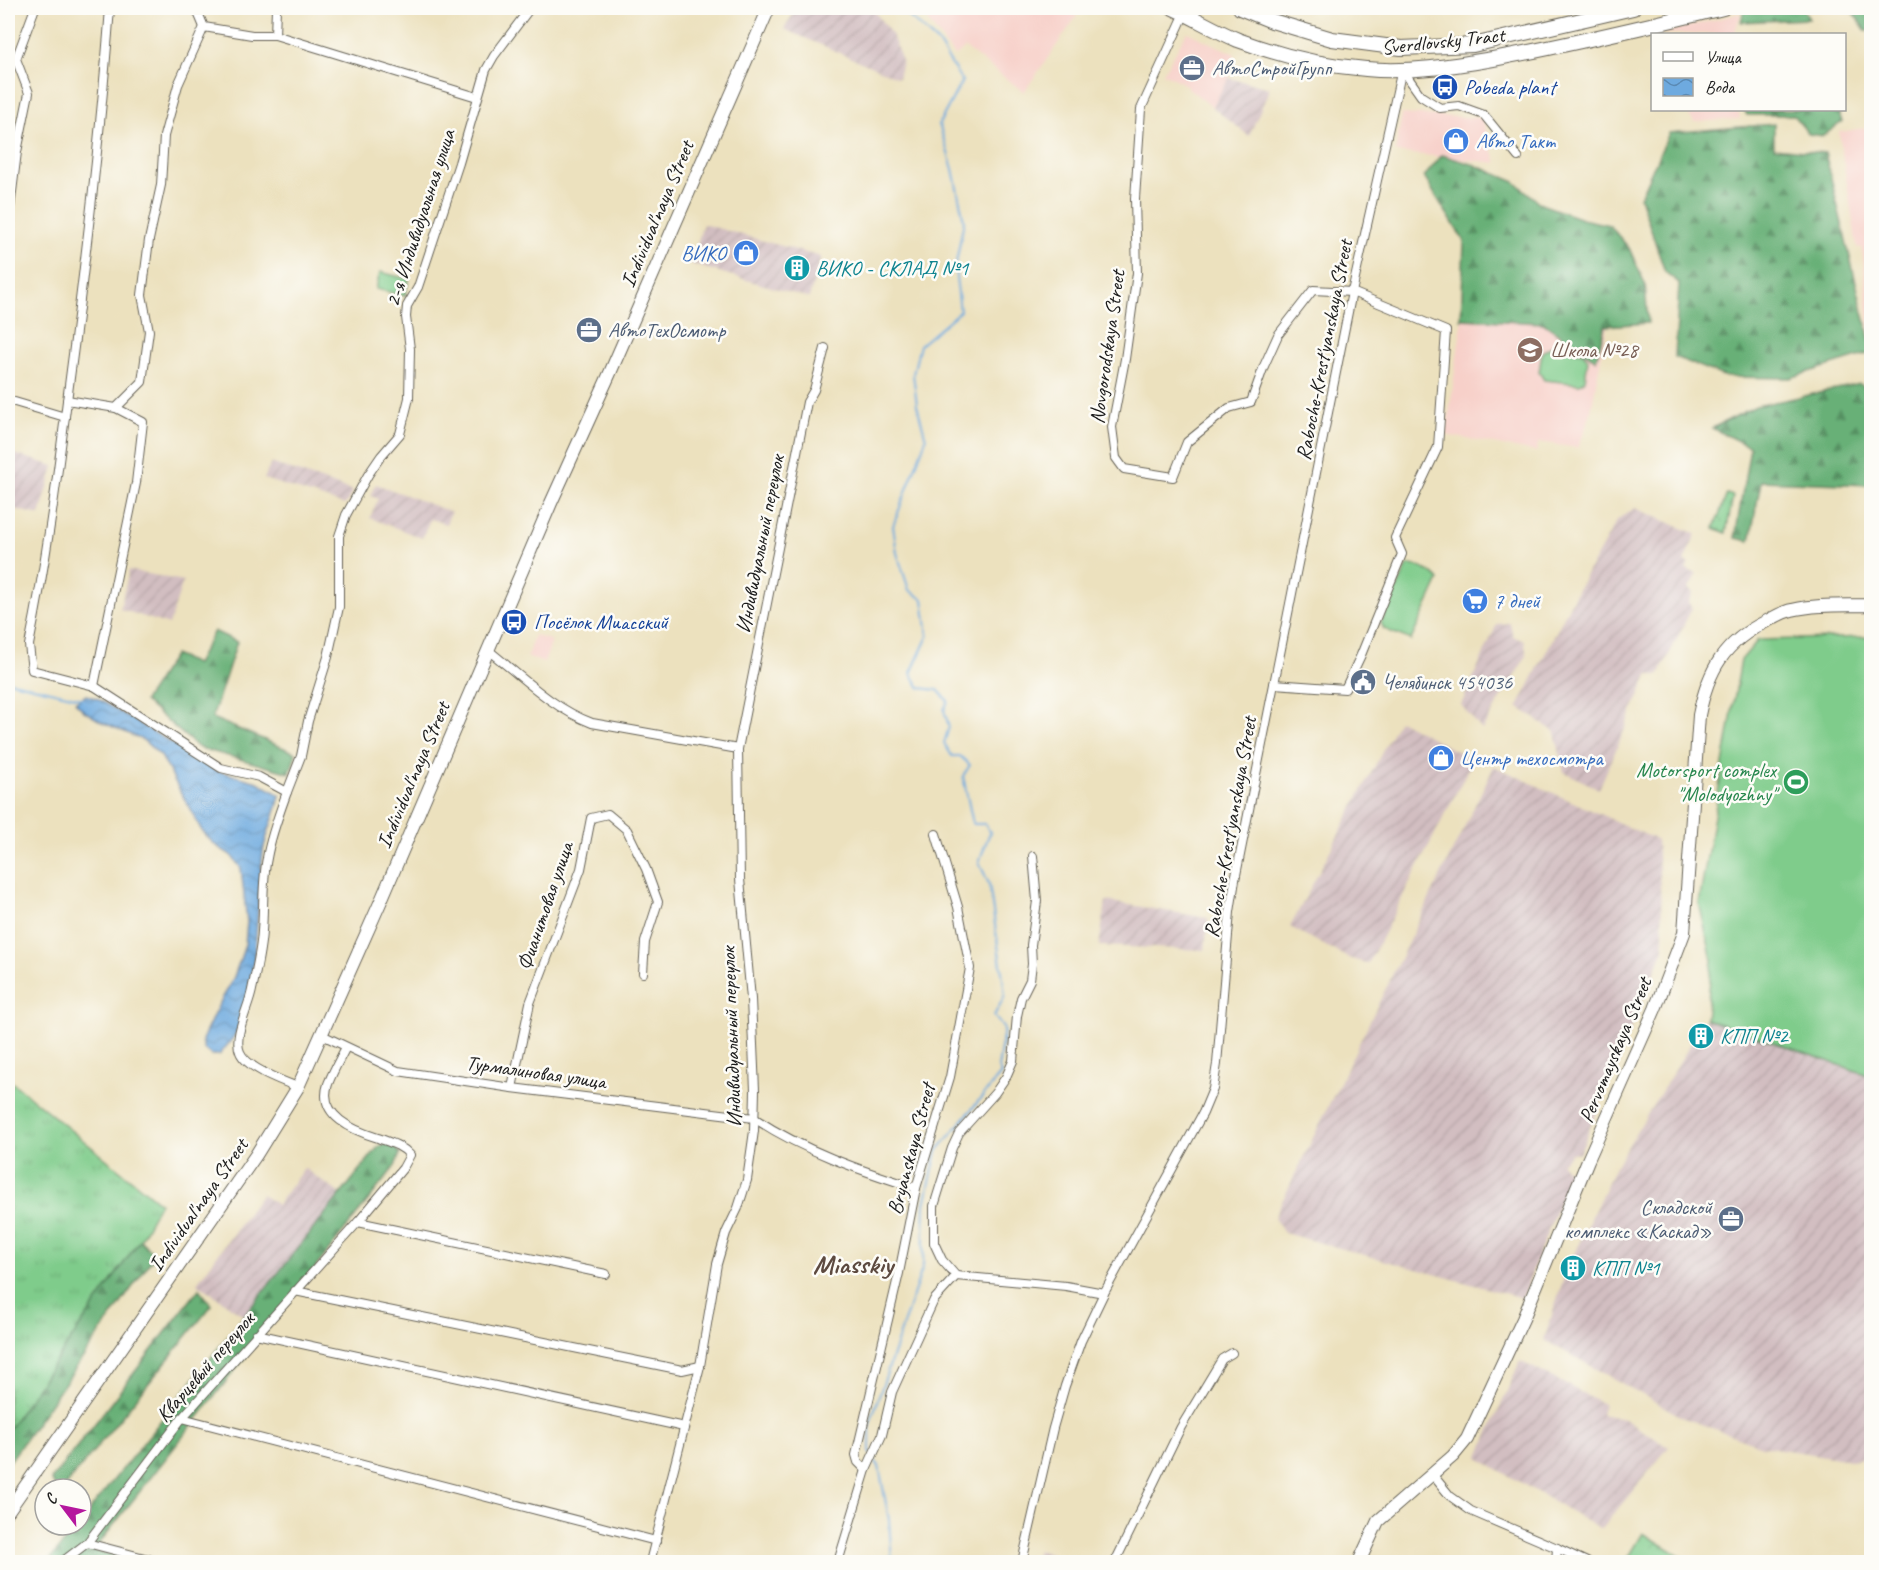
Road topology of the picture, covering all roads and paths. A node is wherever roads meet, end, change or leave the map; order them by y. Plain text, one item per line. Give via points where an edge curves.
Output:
1 (35, 8) edge
2 (110, 8) edge
3 (196, 8) edge
4 (276, 8) edge
5 (530, 8) edge
6 (769, 8) edge
7 (1240, 8) edge
8 (1633, 8) edge
9 (1723, 8) edge
10 (1179, 10) edge
11 (204, 27) junction
12 (275, 35) junction
13 (1402, 69) junction
14 (477, 97) junction
15 (1518, 157) dead end
16 (8, 224) edge
17 (1352, 292) junction
18 (825, 348) dead end
19 (8, 400) edge
20 (68, 400) junction
21 (116, 408) junction
22 (65, 417) junction
23 (1872, 605) edge
24 (488, 650) junction
25 (1274, 684) junction
26 (94, 686) junction
27 (738, 750) junction
28 (288, 792) junction
29 (936, 834) dead end
30 (1033, 856) dead end
31 (643, 973) dead end
32 (322, 1035) junction
33 (346, 1047) junction
34 (297, 1087) junction
35 (512, 1088) junction
36 (754, 1118) junction
37 (916, 1188) junction
38 (358, 1222) junction
39 (606, 1274) dead end
40 (956, 1276) junction
41 (295, 1291) junction
42 (1104, 1293) junction
43 (256, 1334) junction
44 (1232, 1353) dead end
45 (700, 1366) junction
46 (182, 1418) junction
47 (684, 1427) junction
48 (866, 1470) junction
49 (1432, 1474) junction
50 (8, 1510) edge
51 (656, 1541) junction
52 (87, 1543) junction
53 (1557, 1548) junction
54 (62, 1563) edge
55 (160, 1563) edge
56 (650, 1563) edge
57 (838, 1563) edge
58 (1022, 1563) edge
59 (1114, 1563) edge
60 (1359, 1563) edge
61 (1556, 1563) edge
62 (1587, 1563) edge

1 - 16 street via 16,59 29,93
2 - 20 street
3 - 11 street
4 - 12 street
5 - 14 street, 2-я Индивидуальная улица via 486,70
6 - 24 main road, Individual'naya Street
7 - 8 main road, Sverdlovsky Tract via 1332,39 1409,48 1473,45
9 - 13 main road, Sverdlovsky Tract via 1527,53
10 - 13 main road, Sverdlovsky Tract via 1238,40 1282,54 1367,69
10 - 17 street, Novgorodskaya Street via 1141,109 1135,199 1137,273 1112,427 1116,458 1124,469 1173,477 1187,442 1229,408 1251,402 1278,335 1313,290
11 - 12 street
11 - 21 street via 178,85 164,136 161,185 142,295 149,331 142,381
12 - 14 street
13 - 15 street via 1420,96 1440,108 1459,106 1484,115
13 - 17 street, Raboche-Krest'yanskaya Street
14 - 28 street, 2-я Индивидуальная улица via 418,287 407,306 409,398 400,434 368,475 339,536 339,607
17 - 25 street, Raboche-Krest'yanskaya Street
17 - 25 street via 1446,331 1438,447 1395,538 1402,554 1345,689
18 - 27 street, Индивидуальный переулок via 807,402
19 - 22 street
20 - 21 street
20 - 22 street
21 - 26 street via 143,422 136,483
22 - 26 street via 29,645 32,670
23 - 49 main road, Pervomayskaya Street via 1790,610 1742,636 1725,650 1712,673 1699,715 1684,933 1655,1009 1479,1415 1467,1439
24 - 27 street via 579,718
24 - 32 main road, Individual'naya Street
25 - 42 street, Raboche-Krest'yanskaya Street via 1230,912 1213,1089
26 - 28 street via 221,768 259,777
27 - 36 street, Индивидуальный переулок via 740,879 752,1020
28 - 34 street, 2-я Индивидуальная улица via 266,860 258,962 237,1044 240,1055 254,1067
29 - 37 street, Bryanskaya Street via 958,907 970,968 950,1077
30 - 40 street, Bryanskaya Street via 1037,901 1032,964 1017,1016 1013,1061 995,1093 959,1133 934,1206 934,1243
31 - 35 street, Фианитовая улица via 645,942 658,902 627,830 608,814 591,818 581,869 530,1003
32 - 33 street, Турмалиновая улица
32 - 34 main road, Individual'naya Street
33 - 35 street, Турмалиновая улица via 398,1071
33 - 38 street, Кварцевый переулок via 327,1086 327,1102 335,1116 353,1130 403,1146 410,1155
34 - 50 main road, Individual'naya Street via 256,1155
35 - 36 street, Турмалиновая улица
36 - 37 street via 782,1137 848,1166
36 - 45 street, Индивидуальный переулок via 747,1180 717,1264
37 - 48 street, Bryanskaya Street via 856,1455
38 - 39 street
38 - 41 street, Кварцевый переулок
40 - 42 street
40 - 48 street via 934,1300 892,1392 882,1436
41 - 43 street, Кварцевый переулок
41 - 45 street via 682,1370
42 - 58 street, Raboche-Krest'yanskaya Street via 1065,1386
43 - 46 street, Кварцевый переулок
43 - 47 street
44 - 59 street via 1222,1359 1181,1427
45 - 47 street, Индивидуальный переулок
46 - 51 street
46 - 52 street, Кварцевый переулок
47 - 51 street, Индивидуальный переулок
48 - 57 street
49 - 53 street via 1450,1496 1472,1511
49 - 60 main road, Pervomayskaya Street via 1378,1521
51 - 56 street, Индивидуальный переулок
52 - 54 street, Кварцевый переулок
52 - 55 street
53 - 61 street
53 - 62 street

